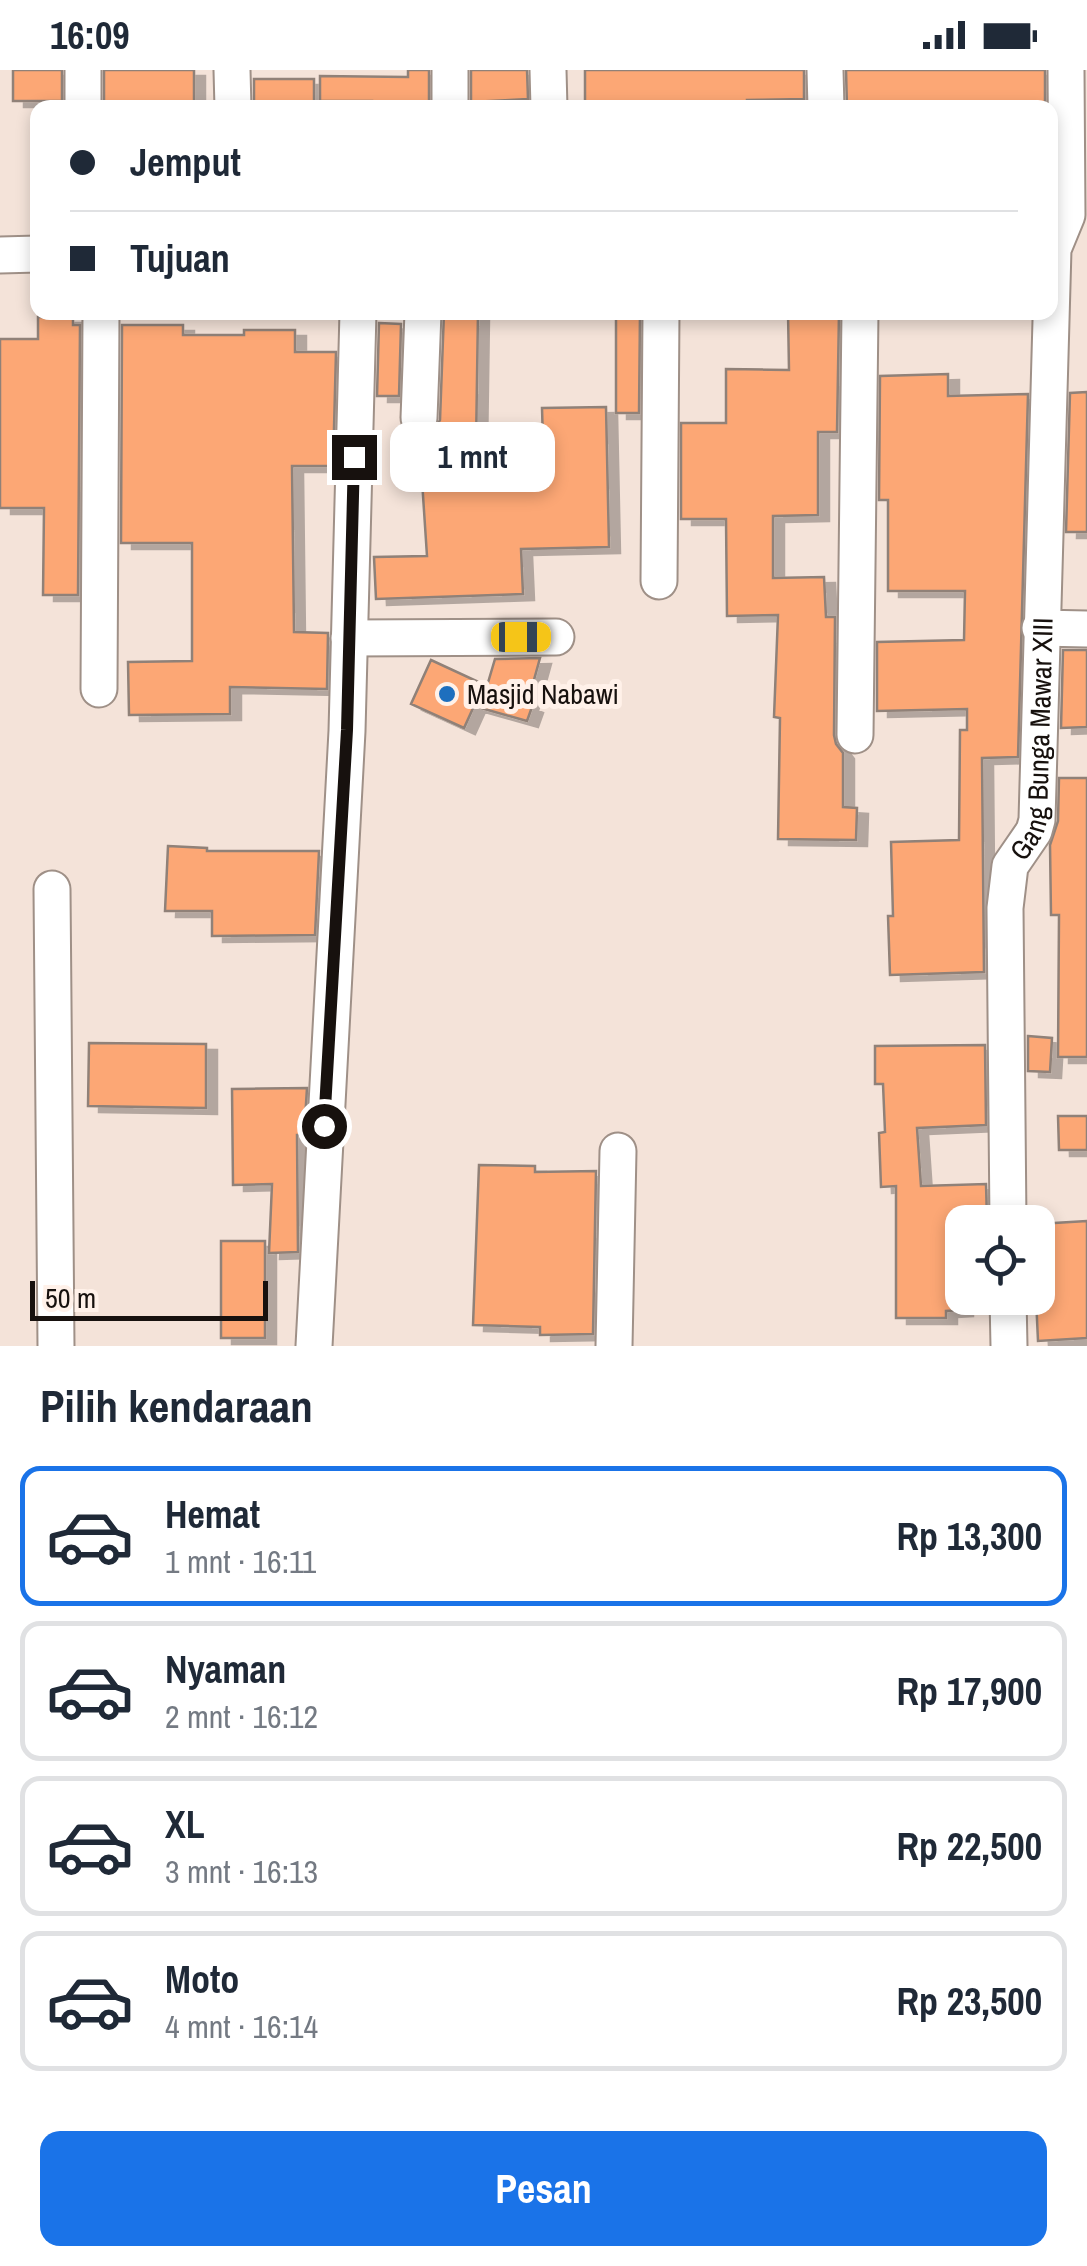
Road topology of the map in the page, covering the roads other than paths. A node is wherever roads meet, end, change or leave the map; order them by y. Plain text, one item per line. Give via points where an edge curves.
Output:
1 (83, 70) edge
2 (232, 70) edge
3 (450, 70) edge
4 (548, 70) edge
5 (825, 70) edge
6 (1066, 70) edge
7 (82, 100) edge
8 (232, 100) edge
9 (450, 100) edge
10 (549, 100) edge
11 (826, 100) edge
12 (1063, 249) edge
13 (30, 254) edge
14 (0, 255) edge
15 (101, 320) edge
16 (358, 320) edge
17 (423, 320) edge
18 (662, 320) edge
19 (860, 320) edge
20 (420, 418) dead end
21 (659, 581) dead end
22 (1040, 628) junction
23 (1087, 629) edge
24 (556, 637) dead end
25 (349, 638) junction
26 (99, 689) dead end
27 (854, 735) dead end
28 (52, 889) dead end
29 (618, 1151) dead end
30 (1008, 1205) edge
31 (1008, 1315) edge
32 (56, 1346) edge
33 (314, 1346) edge
34 (614, 1346) edge
35 (1008, 1346) edge

1 - 7 street
2 - 8 street
3 - 9 street
4 - 10 street
5 - 11 street
6 - 12 street, Gang Bunga Mawar XIII
12 - 22 street, Gang Bunga Mawar XIII
13 - 14 street
15 - 26 street
16 - 25 street
17 - 20 street
18 - 21 street
19 - 27 street
22 - 23 street
22 - 30 street, Gang Bunga Mawar XIII via 1036,820 1010,866 1006,908
24 - 25 street
25 - 33 street
28 - 32 street
29 - 34 street
31 - 35 street

